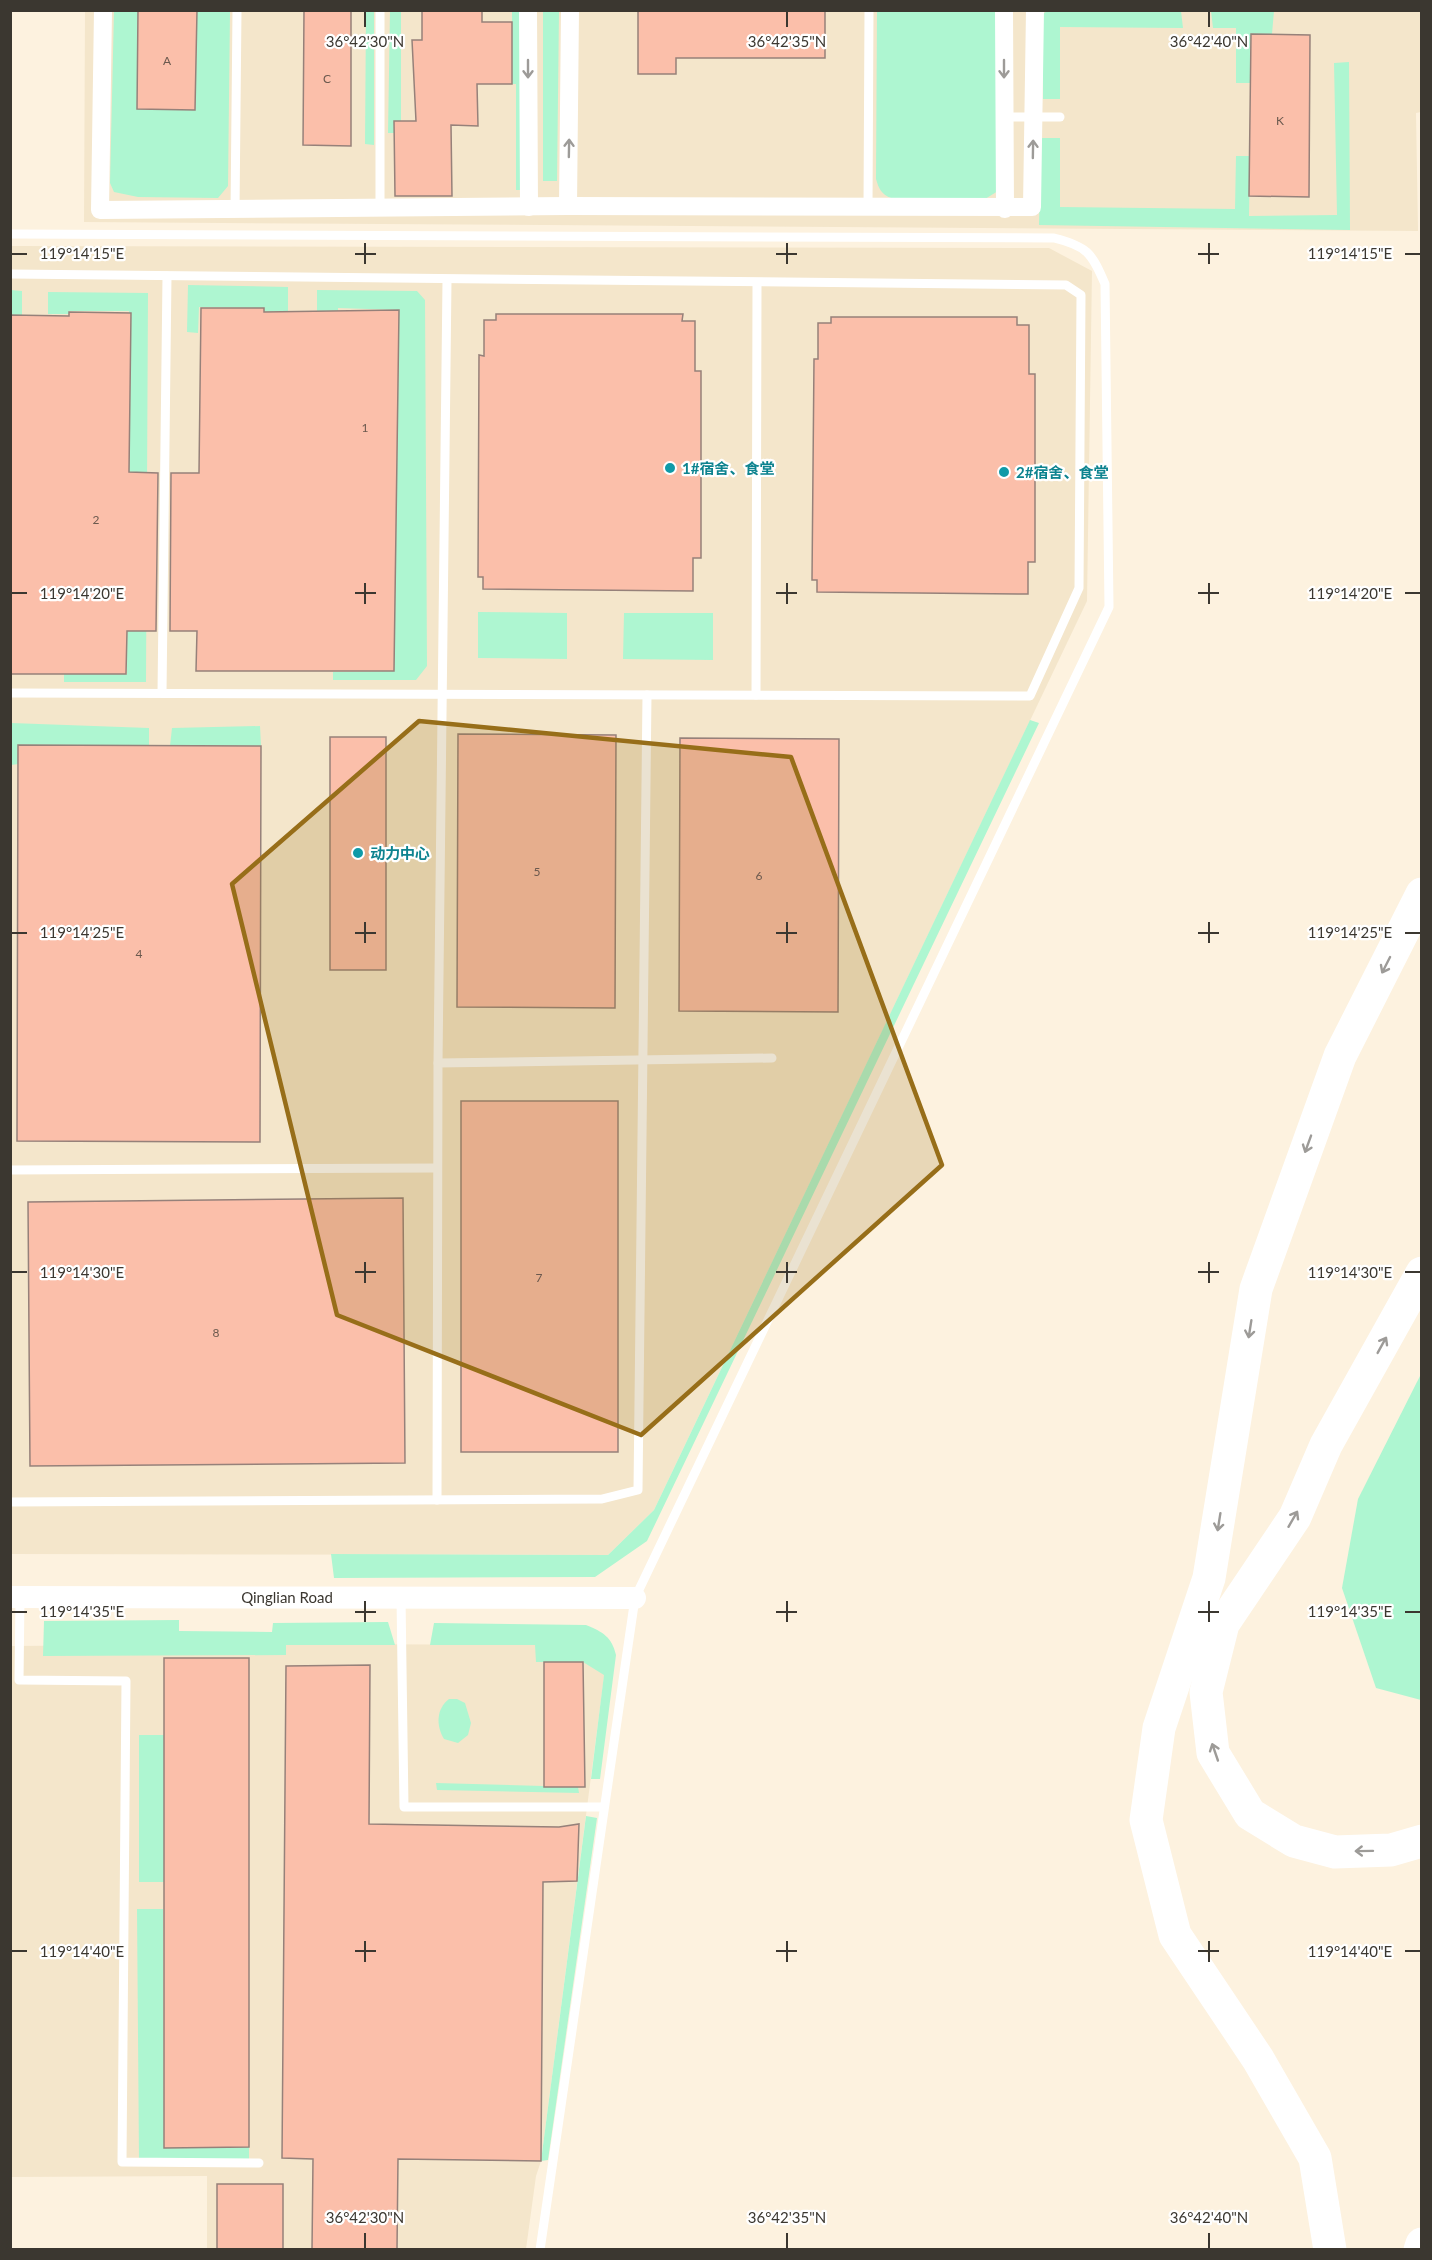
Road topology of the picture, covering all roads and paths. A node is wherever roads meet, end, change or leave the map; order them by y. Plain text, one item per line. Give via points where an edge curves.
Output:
1 (103, 10) edge
2 (237, 10) edge
3 (380, 10) edge
4 (528, 10) edge
5 (570, 10) edge
6 (869, 10) edge
7 (1004, 10) edge
8 (1035, 10) edge
9 (1005, 117) junction
10 (1033, 117) junction
11 (1059, 117) dead end
12 (568, 206) junction
13 (868, 206) junction
14 (529, 207) junction
15 (380, 208) junction
16 (1005, 209) junction
17 (235, 211) junction
18 (10, 234) edge
19 (10, 274) edge
20 (167, 276) junction
21 (447, 280) junction
22 (757, 284) junction
23 (10, 693) edge
24 (162, 693) junction
25 (647, 695) junction
26 (756, 695) junction
27 (440, 696) junction
28 (1422, 894) edge
29 (772, 1058) dead end
30 (643, 1060) junction
31 (438, 1063) junction
32 (437, 1168) junction
33 (10, 1170) edge
34 (1422, 1273) edge
35 (437, 1500) junction
36 (10, 1502) edge
37 (15, 1597) edge
38 (401, 1598) junction
39 (635, 1598) junction
40 (604, 1807) junction
41 (1422, 1841) edge
42 (259, 2163) dead end
43 (1422, 2244) edge
44 (540, 2250) edge
45 (1330, 2250) edge
46 (1420, 2250) edge

1 - 17 street via 100,210
2 - 17 lane
3 - 15 lane
4 -> 14 street
12 -> 5 street
6 - 13 lane
7 -> 9 street
8 - 10 street
9 - 10 lane
9 - 16 street
10 - 11 lane
16 -> 10 street via 1032,207
12 - 13 street
12 - 14 street
13 - 16 street
14 - 15 street
15 - 17 street
18 - 39 lane via 1054,238 1079,244 1097,265 1105,284 1109,607
19 - 20 lane
20 - 21 lane
20 - 24 lane
21 - 22 lane
21 - 27 lane
22 - 26 lane
22 - 26 lane via 1066,285 1081,295 1081,307 1079,588 1030,696
23 - 24 lane
24 - 27 lane
25 - 26 lane
25 - 27 lane
25 - 30 lane
27 - 31 lane
28 -> 45 highway via 1340,1056 1256,1289 1209,1578 1159,1728 1146,1820 1175,1935 1258,2059 1316,2158
29 - 30 lane
30 - 31 lane
30 - 35 lane via 638,1491 602,1499
31 - 32 lane
32 - 33 lane
32 - 35 lane
41 -> 34 highway via 1391,1850 1335,1852 1294,1841 1251,1814 1213,1753 1206,1692 1223,1624 1295,1517 1326,1445
35 - 36 lane
37 - 38 street, Qinglian Road
37 - 42 lane via 19,1680 126,1681 122,2162
38 - 39 street, Qinglian Road
38 - 40 lane via 404,1807
39 - 40 lane
40 - 44 lane
43 - 46 highway

